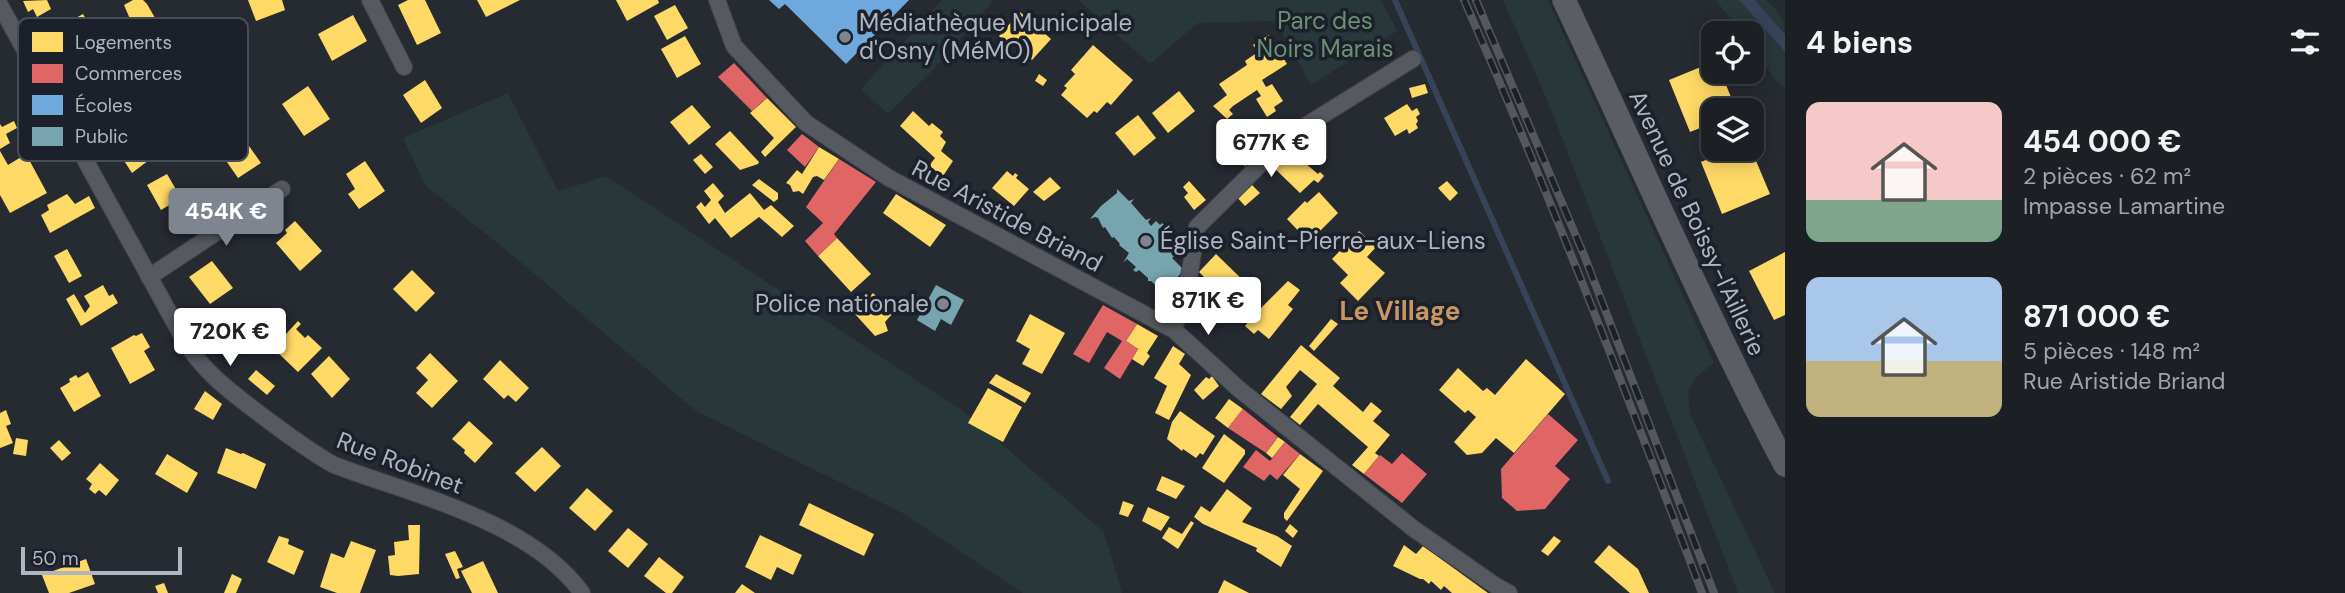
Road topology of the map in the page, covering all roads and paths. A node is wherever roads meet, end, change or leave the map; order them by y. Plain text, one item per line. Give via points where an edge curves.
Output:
1 (370, 0) edge
2 (1564, 0) edge
3 (722, 2) edge
4 (0, 5) edge
5 (18, 38) edge
6 (1413, 59) dead end
7 (404, 67) dead end
8 (85, 161) edge
9 (282, 189) dead end
10 (149, 277) junction
11 (1174, 330) junction
12 (1785, 466) edge
13 (582, 593) edge
14 (1509, 593) edge

1 - 7 street
2 - 12 main road, Avenue de Boissy-l'Aillerie via 1677,247
3 - 11 street, Rue Aristide Briand via 734,46 806,123 889,178
4 - 5 street, Rue Robinet
6 - 11 street via 1289,136 1197,227
8 - 10 street, Rue Robinet
9 - 10 street
10 - 13 street, Rue Robinet via 201,365 312,453 480,518 523,541
11 - 14 street, Rue Aristide Briand via 1240,390 1415,529

